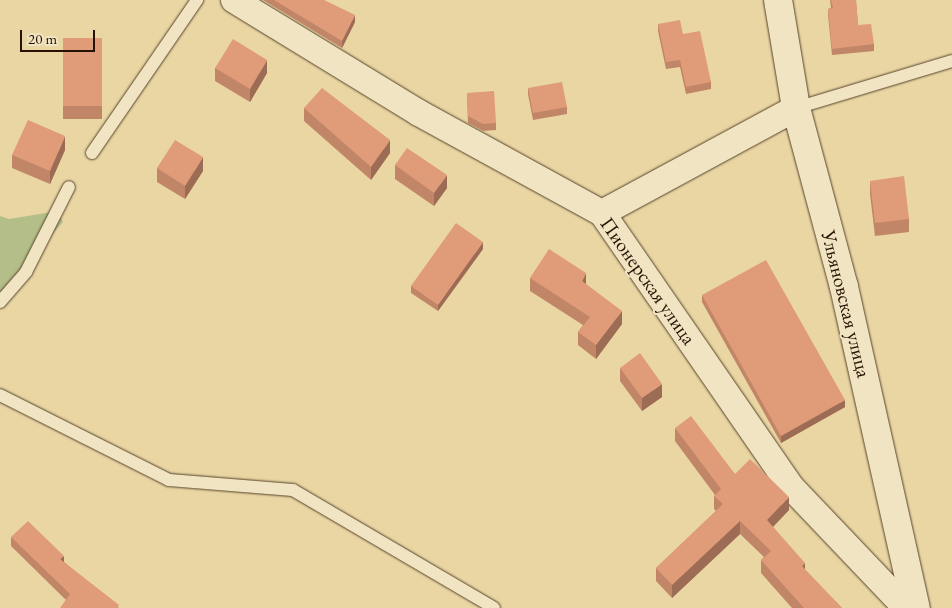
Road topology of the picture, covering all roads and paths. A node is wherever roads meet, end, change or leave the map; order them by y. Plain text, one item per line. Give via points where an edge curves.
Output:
1 (197, 0) edge
2 (234, 0) edge
3 (778, 0) edge
4 (952, 61) edge
5 (796, 108) junction
6 (92, 153) dead end
7 (69, 187) dead end
8 (602, 213) junction
9 (0, 302) edge
10 (0, 395) edge
11 (494, 608) edge
12 (906, 608) edge
13 (916, 608) edge

1 - 6 lane
2 - 8 street, Пионерская улица via 419,113
3 - 5 street, Ульяновская улица
4 - 5 lane
5 - 8 street
5 - 13 street, Ульяновская улица via 844,287
7 - 9 lane via 26,272
8 - 12 street, Пионерская улица via 790,486
10 - 11 lane via 169,480 293,490

